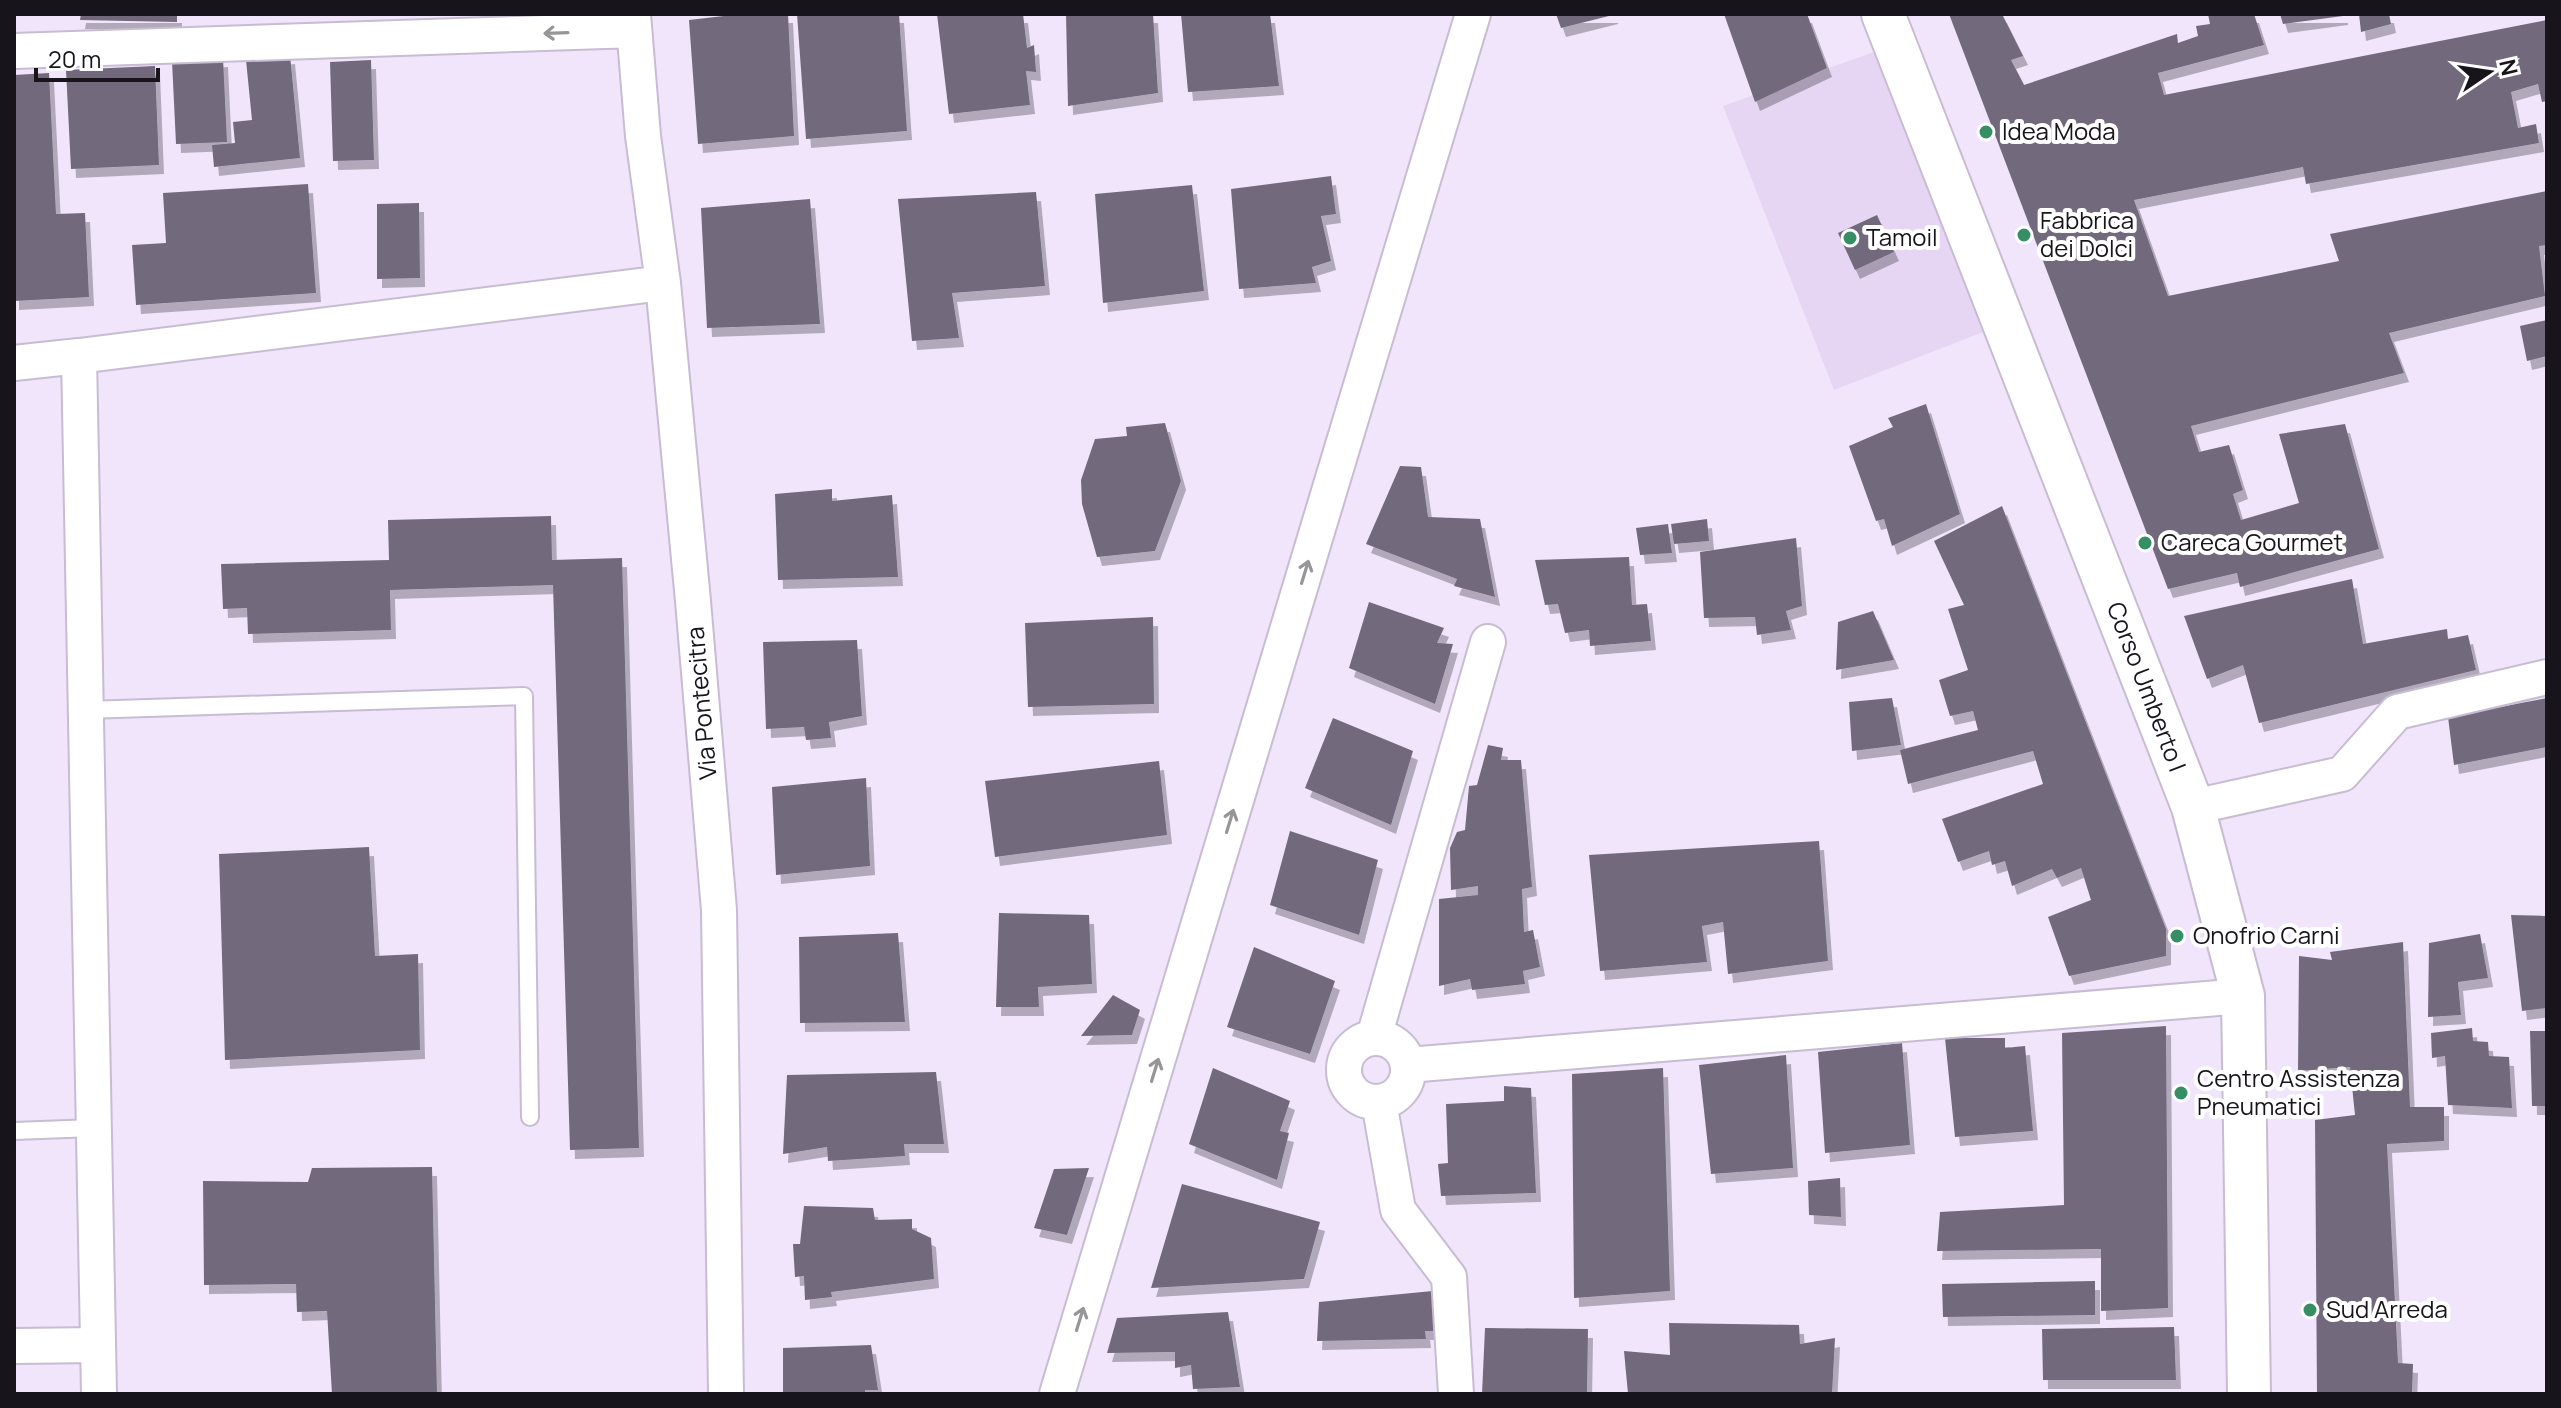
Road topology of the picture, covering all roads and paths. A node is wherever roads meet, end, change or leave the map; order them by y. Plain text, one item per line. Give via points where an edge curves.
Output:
1 (1473, 14) edge
2 (1883, 14) edge
3 (634, 22) edge
4 (14, 51) edge
5 (663, 283) junction
6 (79, 356) junction
7 (14, 363) edge
8 (1488, 642) dead end
9 (2547, 677) edge
10 (86, 710) junction
11 (2193, 807) junction
12 (2243, 996) junction
13 (1374, 1037) junction
14 (1408, 1065) junction
15 (1379, 1102) junction
16 (530, 1117) dead end
17 (94, 1128) junction
18 (14, 1131) edge
19 (98, 1345) junction
20 (14, 1346) edge
21 (99, 1394) edge
22 (726, 1394) edge
23 (1057, 1394) edge
24 (1456, 1394) edge
25 (2249, 1394) edge

23 -> 1 street
2 - 11 street, Corso Umberto I
3 -> 4 street
3 - 5 street, Via Pontecitra
5 - 6 street
5 - 22 street, Via Pontecitra via 719,910
6 - 7 street
6 - 10 street
8 - 13 street
9 - 11 street via 2397,712 2342,774
10 - 16 lane via 524,696
10 - 17 street
11 - 12 street, Corso Umberto I
12 - 14 street
12 - 25 street, Corso Umberto I
13 - 14 street via 1400,1048
13 - 15 street via 1348,1052 1344,1072 1352,1091
14 - 15 street via 1398,1093
15 - 24 street via 1398,1210 1449,1277
17 - 18 lane
17 - 19 street
19 - 20 street
19 - 21 street

